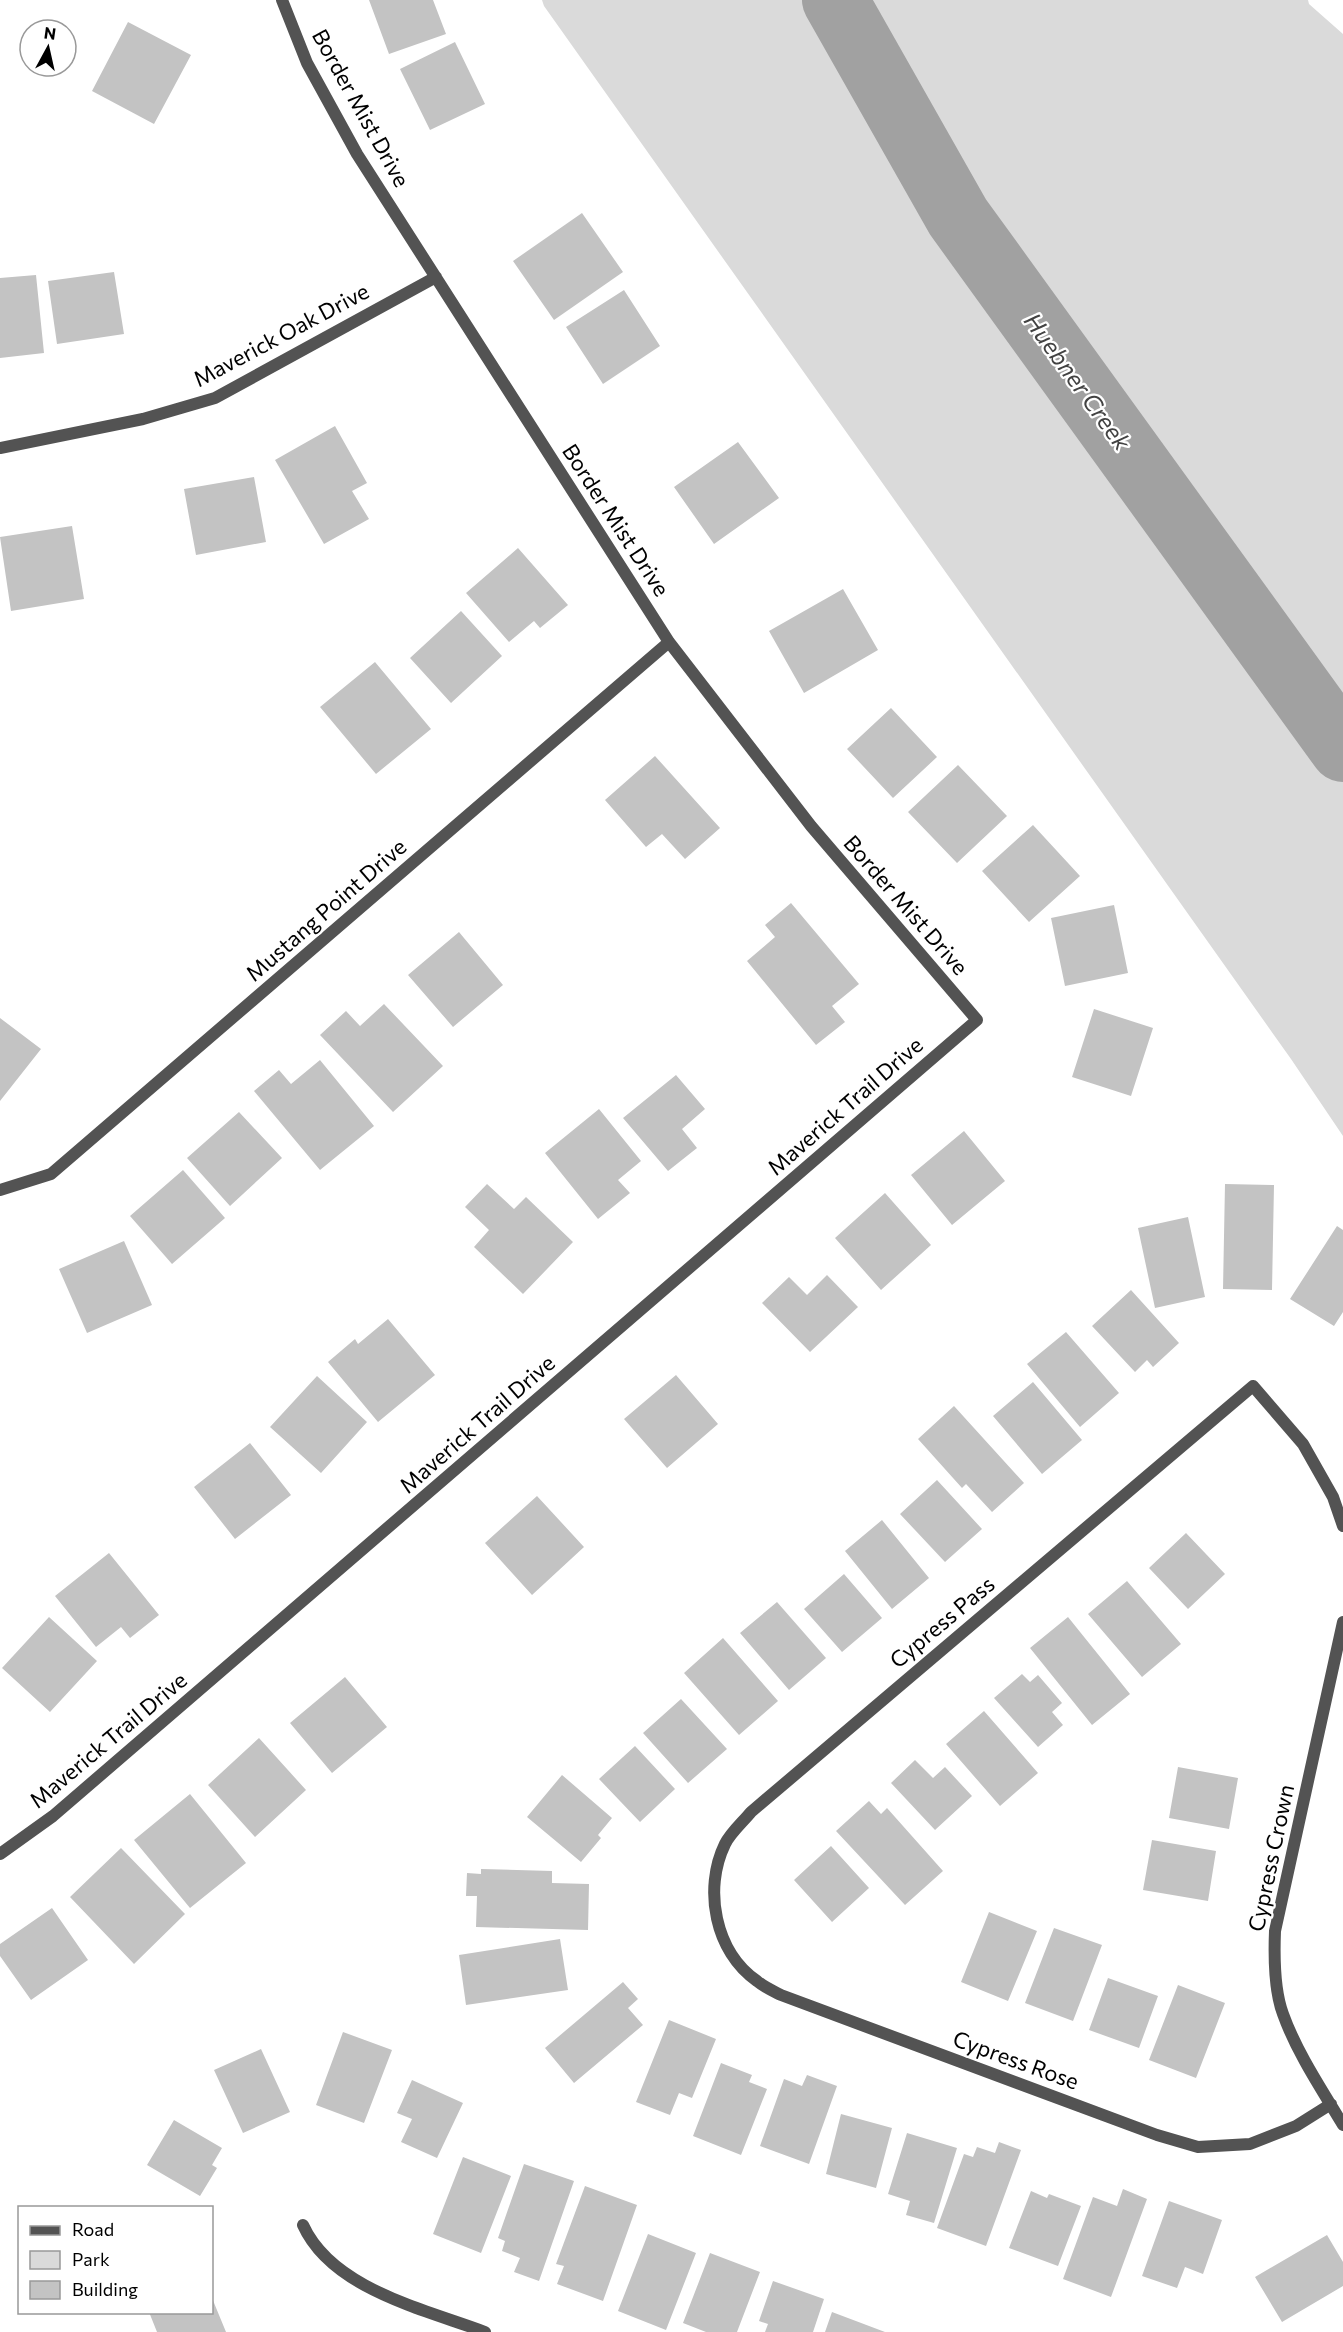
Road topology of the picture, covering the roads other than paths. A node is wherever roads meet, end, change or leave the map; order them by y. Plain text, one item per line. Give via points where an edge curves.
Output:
1 (282, 0) edge
2 (436, 277) junction
3 (0, 448) edge
4 (669, 642) junction
5 (977, 1020) joint
6 (0, 1190) edge
7 (1343, 1526) edge
8 (1343, 1622) edge
9 (0, 1854) edge
10 (718, 1921) joint
11 (1330, 2104) junction
12 (1343, 2125) edge
13 (303, 2225) dead end
14 (485, 2332) edge

1 - 2 street, Border Mist Drive via 307,63 352,144
2 - 3 street, Maverick Oak Drive via 215,398 143,419
2 - 4 street, Border Mist Drive
4 - 5 street, Border Mist Drive via 811,826
4 - 6 street, Mustang Point Drive via 51,1174
5 - 9 street, Maverick Trail Drive via 62,1809
7 - 10 street, Cypress Pass via 1333,1497 1303,1444 1252,1386 751,1812 726,1842 719,1858 713,1896
8 - 11 street, Cypress Crown via 1275,1931 1274,1959 1282,2012
10 - 11 street, Cypress Rose via 740,1966 756,1981 781,1995 1157,2135 1198,2147 1250,2144 1296,2126
11 - 12 street, Cypress Crown
13 - 14 street via 311,2241 334,2266 372,2290

